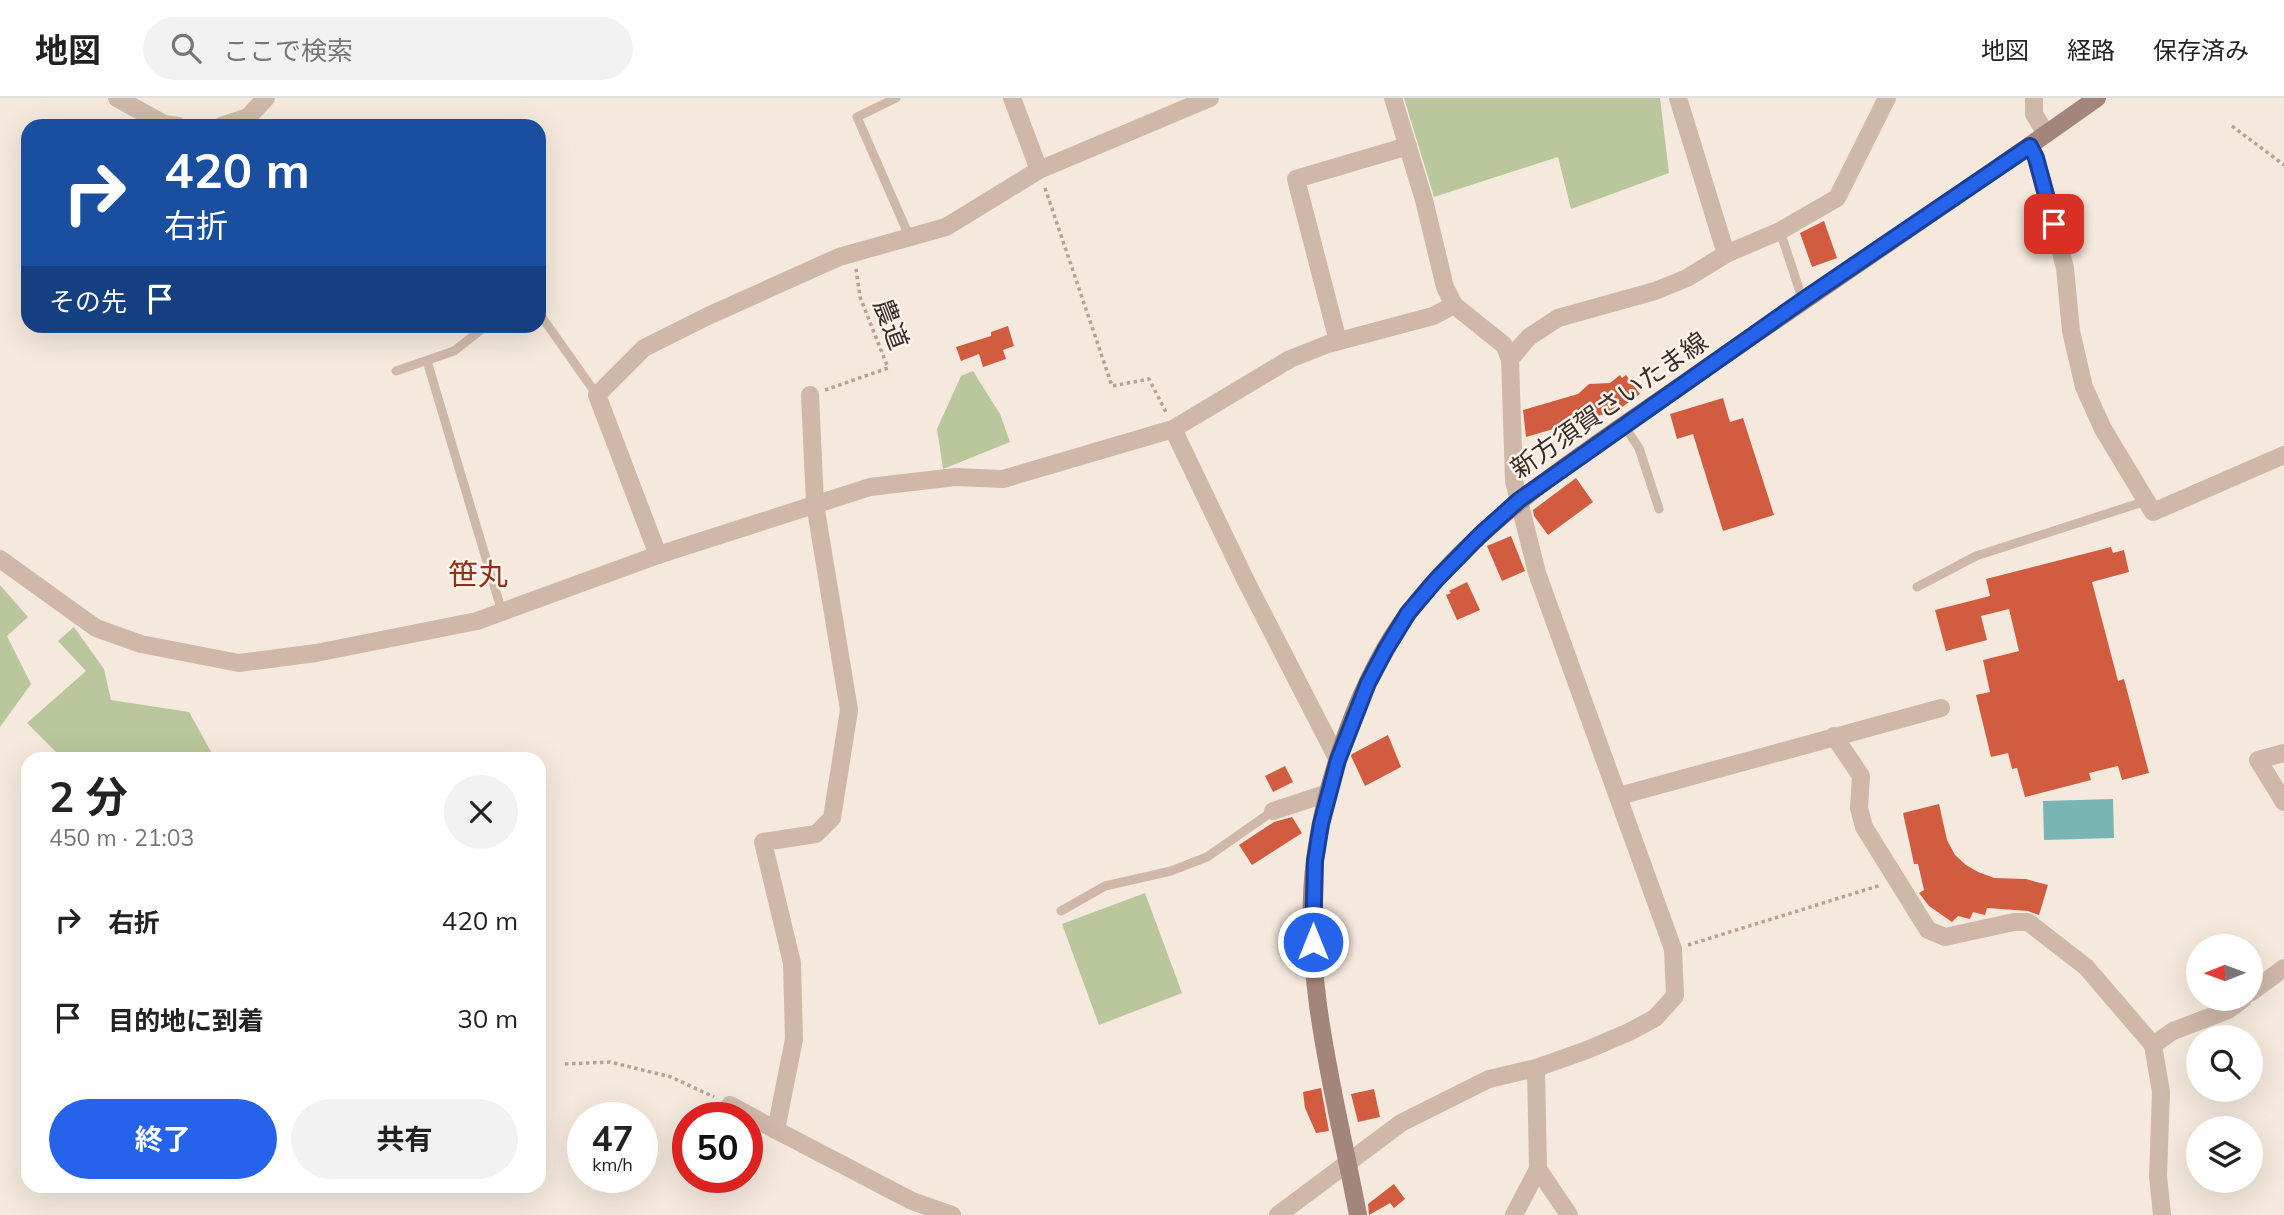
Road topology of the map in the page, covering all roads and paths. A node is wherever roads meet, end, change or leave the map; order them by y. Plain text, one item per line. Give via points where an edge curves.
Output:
1 (117, 98) edge
2 (266, 98) edge
3 (896, 98) edge
4 (1012, 98) edge
5 (1210, 98) edge
6 (1393, 98) edge
7 (1678, 98) edge
8 (1888, 98) edge
9 (2034, 98) edge
10 (2097, 98) edge
11 (155, 119) edge
12 (242, 119) edge
13 (2232, 126) dead end
14 (2046, 134) junction
15 (1408, 146) junction
16 (2030, 146) junction
17 (2284, 165) edge
18 (1039, 170) junction
19 (1780, 231) junction
20 (910, 238) junction
21 (853, 253) junction
22 (1726, 254) junction
23 (1803, 300) junction
24 (1454, 305) junction
25 (546, 323) edge
26 (477, 333) edge
27 (1338, 341) junction
28 (1510, 359) junction
29 (427, 361) junction
30 (396, 371) dead end
31 (810, 395) joint
32 (597, 396) junction
33 (1624, 426) junction
34 (1173, 429) junction
35 (2284, 455) edge
36 (1519, 500) junction
37 (2146, 501) junction
38 (815, 504) junction
39 (1659, 509) dead end
40 (658, 555) junction
41 (0, 559) edge
42 (1917, 587) dead end
43 (502, 612) junction
44 (1941, 708) dead end
45 (1834, 736) junction
46 (2284, 752) edge
47 (1338, 760) junction
48 (1328, 793) junction
49 (1619, 796) junction
50 (2284, 802) edge
51 (1273, 811) joint
52 (1896, 881) junction
53 (1061, 911) dead end
54 (1672, 949) junction
55 (2284, 968) edge
56 (2263, 983) edge
57 (2223, 1012) edge
58 (2153, 1045) junction
59 (565, 1064) dead end
60 (1536, 1068) junction
61 (724, 1102) edge
62 (763, 1123) edge
63 (776, 1130) junction
64 (1348, 1162) junction
65 (1538, 1169) junction
66 (952, 1215) edge
67 (1278, 1215) edge
68 (1358, 1215) edge
69 (1514, 1215) edge
70 (1569, 1215) edge
71 (2162, 1215) edge

1 - 11 street
2 - 12 street
3 - 20 lane via 857,117
4 - 18 street
5 - 18 street
6 - 15 street
7 - 22 street
8 - 19 street via 1837,198
9 - 14 street via 2034,114
10 - 14 main road, 新方須賀さいたま線
13 - 17 path
14 - 16 main road, 新方須賀さいたま線
15 - 24 street via 1445,287
15 - 27 street via 1296,179
16 - 23 main road, 新方須賀さいたま線
16 - 37 street via 2065,268 2071,331 2084,387
18 - 20 street via 946,227
18 - 34 path via 1112,386 1149,379
19 - 22 street
19 - 23 lane
20 - 21 street
21 - 31 path, 農道 via 860,297 888,368
21 - 32 street via 644,348
22 - 28 street via 1655,291 1558,318 1529,337
23 - 33 main road, 新方須賀さいたま線
24 - 27 street via 1433,316
24 - 28 street via 1504,345
25 - 32 lane
26 - 29 lane via 454,351
27 - 34 street via 1290,359
28 - 36 street via 1514,481
29 - 30 lane
29 - 43 lane
31 - 38 street
32 - 40 street
33 - 36 main road, 新方須賀さいたま線
33 - 39 lane via 1639,447
34 - 38 street via 1003,479 955,478 870,487
34 - 47 street
35 - 37 street via 2153,512
36 - 47 main road, 新方須賀さいたま線 via 1408,613 1368,683
36 - 49 street via 1537,573
37 - 42 lane via 1976,556
38 - 40 street
38 - 63 street via 849,710 832,818 816,834 763,842 792,963 794,1039
40 - 43 street
41 - 43 street via 96,628 142,644 239,663 316,653
44 - 45 street
45 - 49 street
45 - 52 street via 1861,776 1859,808 1864,827
46 - 50 street via 2258,760
47 - 48 main road, 新方須賀さいたま線
48 - 51 street
48 - 64 main road, 新方須賀さいたま線 via 1315,861 1313,942 1324,1034
49 - 54 street
51 - 53 lane via 1207,857 1171,871 1105,886
52 - 54 path
52 - 58 street via 1928,930 1945,937 2028,922 2086,967
54 - 60 street via 1675,996 1656,1018 1587,1051
55 - 56 street
57 - 58 street via 2173,1031
58 - 71 street via 2161,1092 2158,1176
59 - 61 path via 610,1062 671,1077
60 - 64 street via 1489,1079 1440,1103 1401,1123
60 - 65 street
62 - 63 street
63 - 66 street via 912,1201
64 - 67 street
64 - 68 main road, 新方須賀さいたま線
65 - 69 street
65 - 70 street

